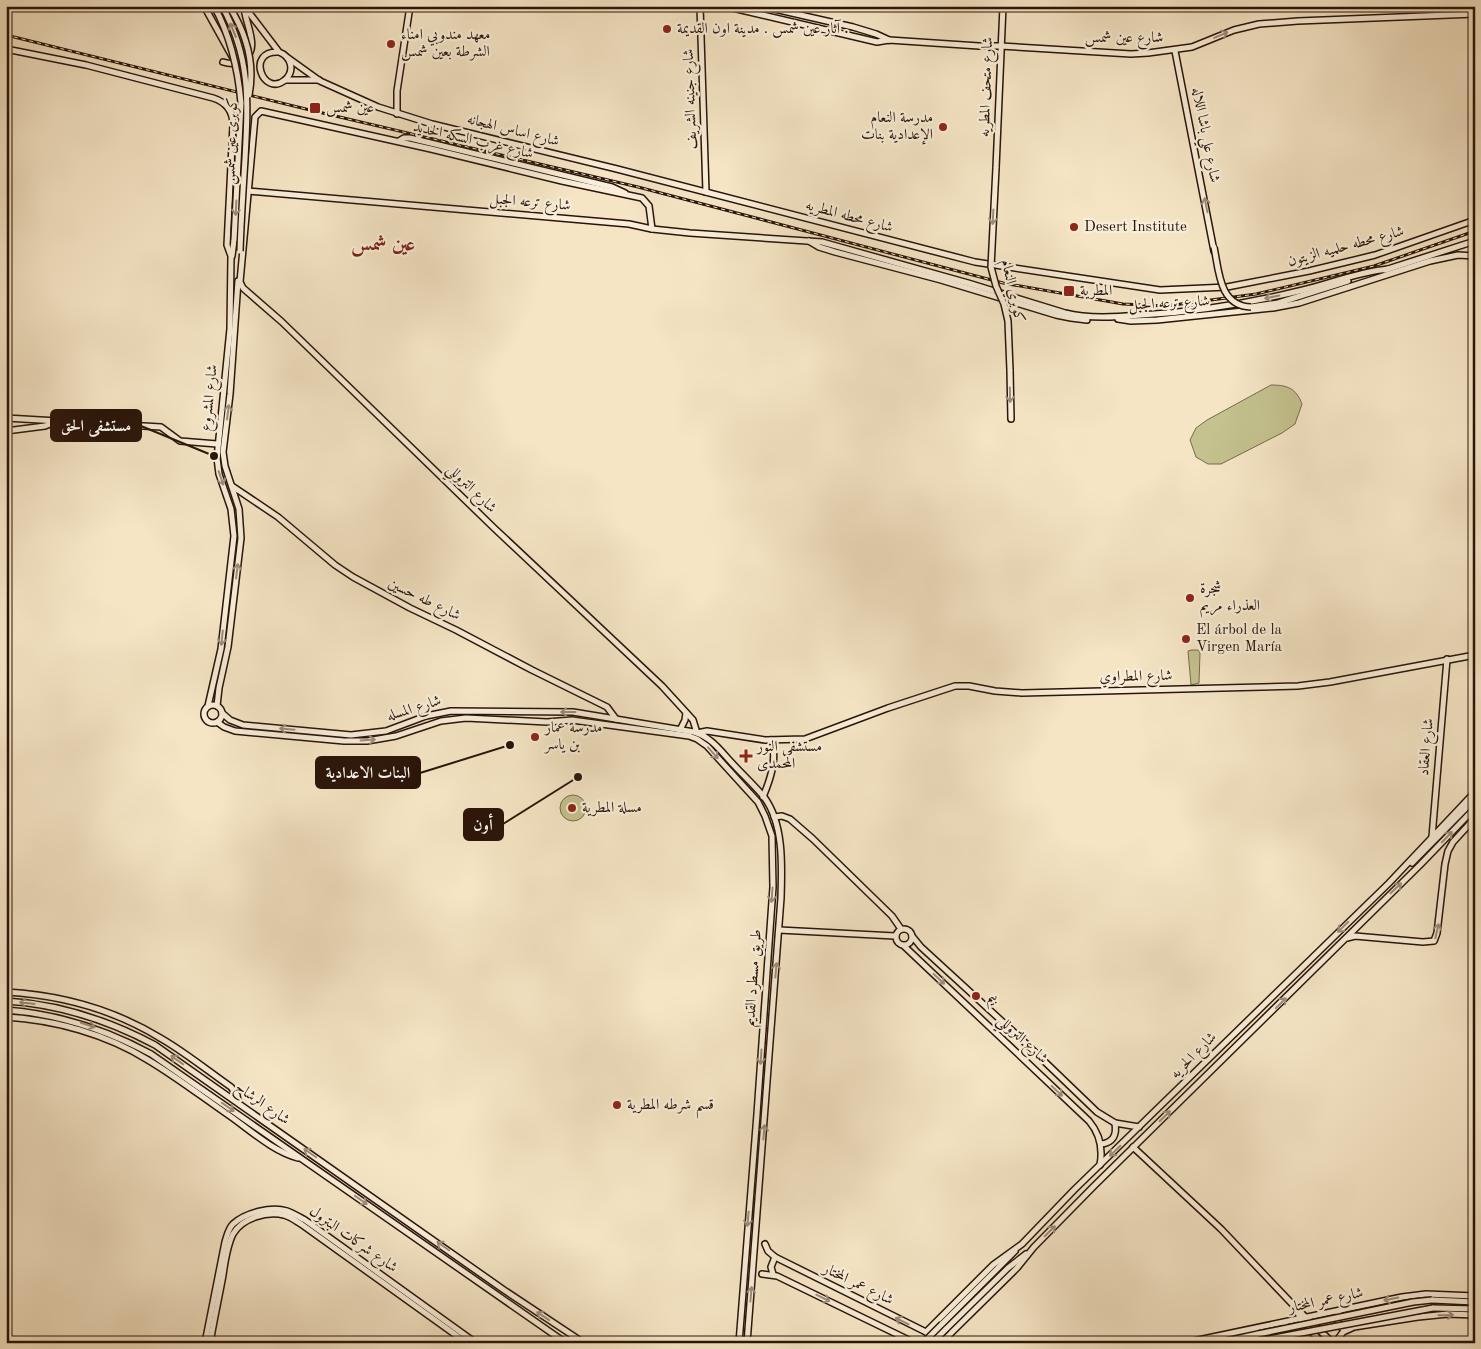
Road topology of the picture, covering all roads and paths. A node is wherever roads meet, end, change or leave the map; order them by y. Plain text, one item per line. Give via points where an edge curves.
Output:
1 (204, 6) edge
2 (214, 6) edge
3 (222, 6) edge
4 (229, 6) edge
5 (244, 6) edge
6 (410, 6) edge
7 (700, 6) edge
8 (724, 6) edge
9 (761, 6) edge
10 (1002, 6) edge
11 (1475, 14) edge
12 (889, 40) junction
13 (1000, 46) junction
14 (6, 48) edge
15 (1175, 51) junction
16 (279, 52) junction
17 (288, 58) junction
18 (235, 61) junction
19 (223, 62) dead end
20 (285, 80) junction
21 (320, 80) junction
22 (248, 103) junction
23 (262, 111) joint
24 (397, 114) junction
25 (996, 168) joint
26 (248, 191) junction
27 (706, 192) junction
28 (1475, 220) edge
29 (1209, 224) junction
30 (652, 229) junction
31 (809, 240) junction
32 (1472, 242) edge
33 (232, 256) junction
34 (1473, 256) edge
35 (1388, 269) junction
36 (1363, 277) joint
37 (239, 282) junction
38 (1221, 287) junction
39 (1160, 290) joint
40 (6, 418) edge
41 (1011, 419) dead end
42 (58, 421) junction
43 (6, 431) edge
44 (217, 444) junction
45 (232, 485) junction
46 (1475, 655) edge
47 (1447, 659) junction
48 (208, 706) junction
49 (217, 706) junction
50 (222, 713) junction
51 (686, 713) junction
52 (418, 719) junction
53 (616, 719) junction
54 (217, 722) junction
55 (407, 723) junction
56 (601, 724) joint
57 (421, 727) junction
58 (680, 730) junction
59 (412, 731) junction
60 (697, 733) junction
61 (771, 740) junction
62 (1475, 792) edge
63 (763, 797) junction
64 (1475, 799) edge
65 (1475, 808) edge
66 (774, 817) junction
67 (1475, 818) edge
68 (1432, 837) junction
69 (1389, 883) junction
70 (901, 929) junction
71 (780, 930) junction
72 (895, 936) junction
73 (912, 936) junction
74 (1344, 939) junction
75 (904, 946) junction
76 (6, 992) edge
77 (6, 1001) edge
78 (6, 1010) edge
79 (6, 1017) edge
80 (238, 1102) junction
81 (1115, 1123) junction
82 (1139, 1127) junction
83 (1100, 1144) junction
84 (1133, 1147) junction
85 (302, 1159) junction
86 (1100, 1165) junction
87 (243, 1220) junction
88 (765, 1244) dead end
89 (1018, 1247) junction
90 (1030, 1252) junction
91 (775, 1257) junction
92 (762, 1274) dead end
93 (773, 1274) junction
94 (1416, 1295) junction
95 (1475, 1296) edge
96 (1475, 1302) edge
97 (1297, 1309) junction
98 (1475, 1309) edge
99 (1340, 1310) junction
100 (1475, 1315) edge
101 (1418, 1317) junction
102 (1308, 1318) junction
103 (1300, 1319) junction
104 (1282, 1323) junction
105 (934, 1325) junction
106 (944, 1326) junction
107 (1345, 1330) junction
108 (926, 1332) junction
109 (948, 1335) junction
110 (944, 1342) edge
111 (1321, 1342) edge
112 (205, 1343) edge
113 (210, 1343) edge
114 (468, 1343) edge
115 (476, 1343) edge
116 (566, 1343) edge
117 (584, 1343) edge
118 (739, 1343) edge
119 (747, 1343) edge
120 (916, 1343) edge
121 (923, 1343) edge
122 (932, 1343) edge
123 (1184, 1343) edge
124 (1217, 1343) edge
125 (1252, 1343) edge
126 (1287, 1343) edge
127 (1296, 1343) edge
128 (1334, 1343) edge

1 - 18 street, bridge
2 - 18 street, كوبرى عين شمس, bridge via 226,30
22 -> 3 street, كوبرى عين شمس, bridge via 238,43
4 - 22 street, bridge via 250,58
5 - 16 street
5 - 19 street via 252,39 251,50 240,62
6 - 24 street via 397,91
7 - 27 street, شارع جنينه الشريف
8 - 12 street, شارع عين شمس via 871,42
9 - 12 street, شارع عين شمس via 853,27
10 - 13 street, شارع متحف المطريه
15 -> 11 street, شارع عين شمس via 1202,44 1236,29 1260,24
12 - 13 street, شارع عين شمس
13 - 15 street, شارع عين شمس via 1131,54
13 - 25 street, شارع متحف المطريه
14 - 33 street, شارع المشروع via 213,98 226,106 233,120 227,240
29 -> 15 street, شارع علي باشا اللاله
16 - 17 street
16 - 20 street via 264,57 261,72 272,83
17 - 20 street via 291,68
17 - 21 street, شارع اساس الهجانه
18 -> 33 street, كوبرى عين شمس, bridge via 241,103
20 - 21 street, شارع اساس الهجانه
21 - 24 street, شارع اساس الهجانه
22 - 37 street, كوبرى عين شمس, bridge
23 - 26 street, شارع المشروع via 255,117
23 - 30 street, شارع غرب السكه الحديد via 642,198 650,209
24 - 27 street, شارع اساس الهجانه
25 -> 41 street, كوبري النعام, bridge via 991,267 1008,321
26 - 30 street, شارع ترعه الجبل via 629,224
26 - 37 street, شارع المشروع
27 - 39 street, شارع محطه المطريه via 986,265
28 - 38 street, شارع محطه حلميه الزيتون via 1375,254 1309,271
29 - 36 street, شارع علي باشا اللاله, bridge via 1222,286 1235,303 1251,306 1278,303
29 - 38 street, شارع علي باشا اللاله
30 - 31 street, شارع ترعه الجبل
31 - 34 street, شارع ترعه الجبل via 835,252 1063,317 1131,321 1273,308 1299,303 1423,263 1458,255
35 -> 31 street, شارع ترعه الجبل via 1227,306 1168,314 1080,316 869,254
32 - 34 street
32 - 35 street, شارع محطه حلميه الزيتون
33 - 44 street, شارع المشروع via 230,329
35 - 36 street, شارع محطه حلميه الزيتون
45 -> 37 street, شارع المشروع via 223,452
37 - 51 street, شارع التروللي
38 - 39 street, شارع محطه حلميه الزيتون
40 - 42 street
42 - 43 street
42 - 44 street via 161,427 180,441
44 -> 48 street, شارع المشروع via 217,466 231,509 234,536 221,649
49 -> 45 street, شارع المشروع via 228,648 241,538 239,509
45 - 53 street, شارع طه حسين via 353,577 607,707
46 - 47 street, شارع المطراوي
47 - 61 street, شارع المطراوي via 1298,686 1022,693 955,686 805,739
47 - 68 street, شارع العقاد
48 - 49 street
48 - 54 street via 204,712 205,719 210,723
49 - 50 street
50 - 54 street
55 -> 50 street, شارع المسله via 377,733 344,735 243,725
51 - 58 street
51 - 60 street, شارع التروللي via 696,724
53 -> 52 street, شارع المسله via 579,712 465,710
52 - 55 street, شارع المسله
52 - 57 street via 417,724
53 - 58 street, طريق مسطرد القديم
54 -> 59 street, شارع المسله via 235,731 344,741 377,740
55 - 59 street
56 - 57 street, شارع المسله via 572,720 466,718
56 -> 118 street, طريق مسطرد القديم via 689,736 701,741 758,802 770,829 773,887
57 - 59 street, شارع المسله
58 - 60 street, طريق مسطرد القديم
60 - 61 street via 707,731
60 - 63 street, طريق مسطرد القديم via 714,743
61 - 63 street via 774,757
62 - 68 street, شارع الحريه
63 - 66 street, طريق مسطرد القديم
64 - 69 street
74 -> 65 street, شارع الحريه
66 - 70 street via 788,818 813,839 892,916
66 - 71 street, طريق مسطرد القديم via 779,836
74 -> 67 street via 1355,936 1434,941 1438,934 1446,858 1453,842
68 - 69 street, شارع الحريه
69 -> 82 street, شارع الحريه
70 - 72 street
70 - 73 street via 908,930
71 - 72 street
119 -> 71 street, طريق مسطرد القديم
72 - 75 street via 897,942
73 - 75 street via 910,943
73 - 81 street, شارع التروللي via 1097,1112
84 -> 74 street, شارع الحريه
75 -> 83 street, شارع التروللي via 1090,1121
76 - 80 street via 65,1000 134,1024 176,1047 232,1086
80 -> 77 street, شارع الرشاح via 154,1045 116,1026 73,1011
78 -> 85 street, شارع الرشاح via 27,1011 77,1022 120,1038 169,1066
79 - 85 street via 64,1026 131,1051 279,1150
117 -> 80 street, شارع الرشاح
81 - 82 street, شارع التروللي
81 - 83 street via 1114,1138
82 -> 86 street, شارع الحريه
83 - 86 street, شارع التروللي
90 -> 84 street, شارع الحريه
84 - 97 street via 1221,1229
85 -> 116 street, شارع الرشاح
86 - 89 street, شارع الحريه
87 - 112 street via 233,1224 227,1235
87 - 113 street via 229,1246
87 - 114 street, شارع شركات البترول via 269,1215 292,1218
87 - 115 street, شارع شركات البترول via 257,1212 271,1210 284,1210 298,1216
88 - 91 street, شارع عمر المختار
89 - 105 street, شارع الحريه via 993,1265
89 - 106 street
90 - 106 street
90 - 109 street, شارع الحريه
91 - 93 street via 771,1267
108 -> 91 street, شارع عمر المختار
92 - 93 street, شارع عمر المختار
93 -> 120 street, شارع عمر المختار
94 - 95 street, شارع عمر المختار
94 -> 99 street, شارع عمر المختار
94 - 101 street via 1421,1307
96 - 124 street, bridge via 1413,1302
97 - 102 street
97 - 103 street
98 - 125 street, bridge via 1433,1308
99 - 102 street, شارع عمر المختار
99 - 107 street via 1337,1322
101 -> 100 street
101 - 107 street
102 - 103 street, شارع عمر المختار
102 - 128 street
103 - 104 street, شارع عمر المختار
103 - 111 street
104 - 123 street, شارع عمر المختار
104 - 126 street via 1287,1332
105 - 108 street, شارع الحريه
105 - 109 street via 937,1335
106 - 121 street, bridge
106 - 122 street, bridge
107 - 128 street
108 - 110 street, شارع عمر المختار
109 - 110 street, شارع الحريه
111 - 127 street

